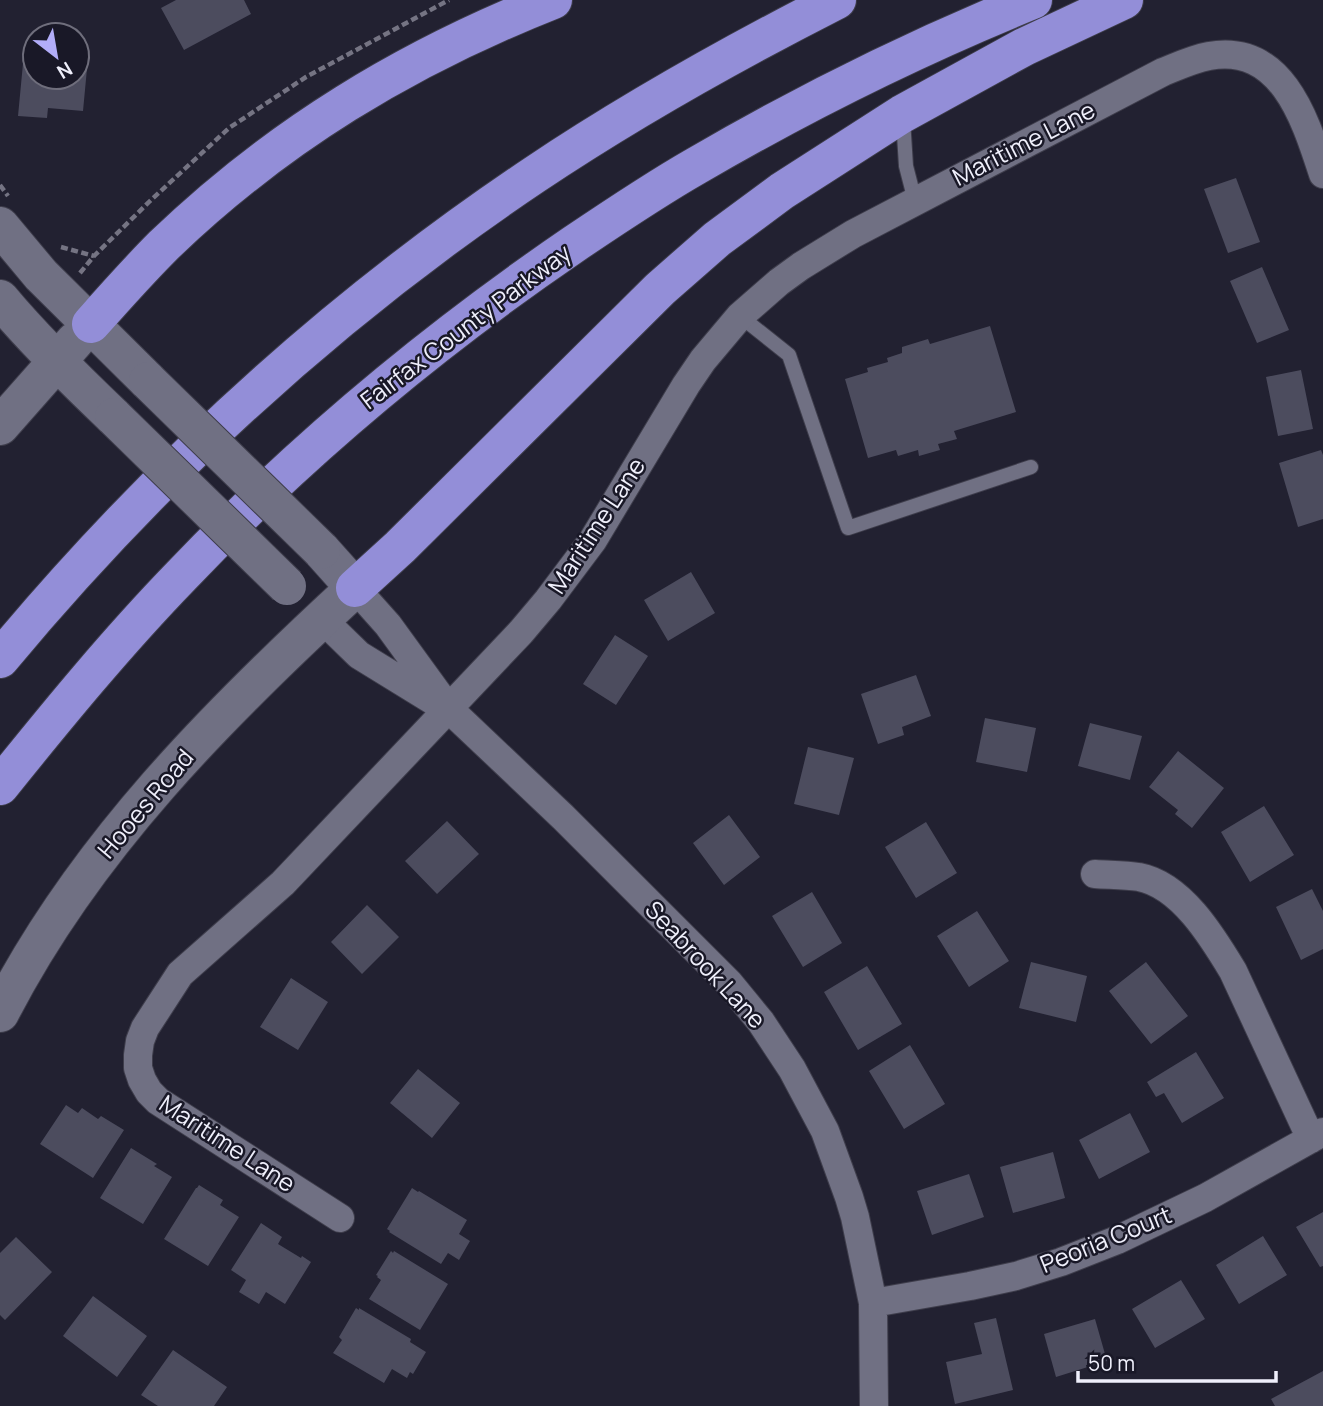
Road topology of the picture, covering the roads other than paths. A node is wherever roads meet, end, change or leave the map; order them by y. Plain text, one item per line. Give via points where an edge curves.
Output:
1 (553, 0) edge
2 (837, 0) edge
3 (1033, 0) edge
4 (1124, 0) edge
5 (902, 114) junction
6 (1323, 174) edge
7 (915, 201) junction
8 (0, 226) edge
9 (0, 299) edge
10 (740, 316) junction
11 (91, 324) junction
12 (58, 361) junction
13 (0, 426) edge
14 (1031, 467) dead end
15 (355, 588) junction
16 (322, 619) junction
17 (0, 659) edge
18 (449, 709) junction
19 (0, 786) edge
20 (1095, 874) dead end
21 (0, 1013) edge
22 (1317, 1135) edge
23 (340, 1218) dead end
24 (873, 1303) junction
25 (874, 1406) edge

1 - 11 highway via 416,63 319,119 197,215
2 - 17 highway via 614,124 533,175 383,286 307,347 194,451 108,537
3 - 19 highway, Fairfax County Parkway via 902,58 760,130 615,216 485,307 358,409 239,517 128,633
4 - 5 highway via 1024,47
5 - 7 lane via 906,166
5 - 15 highway via 771,199 687,264
6 - 7 street, Maritime Lane via 1308,127 1285,85 1252,60 1221,55 1163,72
7 - 10 street, Maritime Lane via 801,266
8 - 11 main road
9 - 12 main road
10 - 14 lane via 789,355 848,528
10 - 18 street, Maritime Lane via 686,385 572,569 522,632
11 - 12 main road
11 - 15 main road, bridge
12 - 13 main road
12 - 16 main road, bridge
15 - 16 main road, Hooes Road
15 - 18 street, Seabrook Lane
16 - 18 street, Seabrook Lane via 359,654
16 - 21 main road, Hooes Road via 139,807 68,901
18 - 23 street, Maritime Lane via 283,883 180,974 140,1041 138,1068 158,1101
18 - 24 street, Seabrook Lane via 729,983 761,1022 825,1131 849,1197
20 - 22 street via 1140,877 1186,904 1233,971
22 - 24 street, Peoria Court via 1205,1198 1095,1249 1016,1276
24 - 25 street, Seabrook Lane

